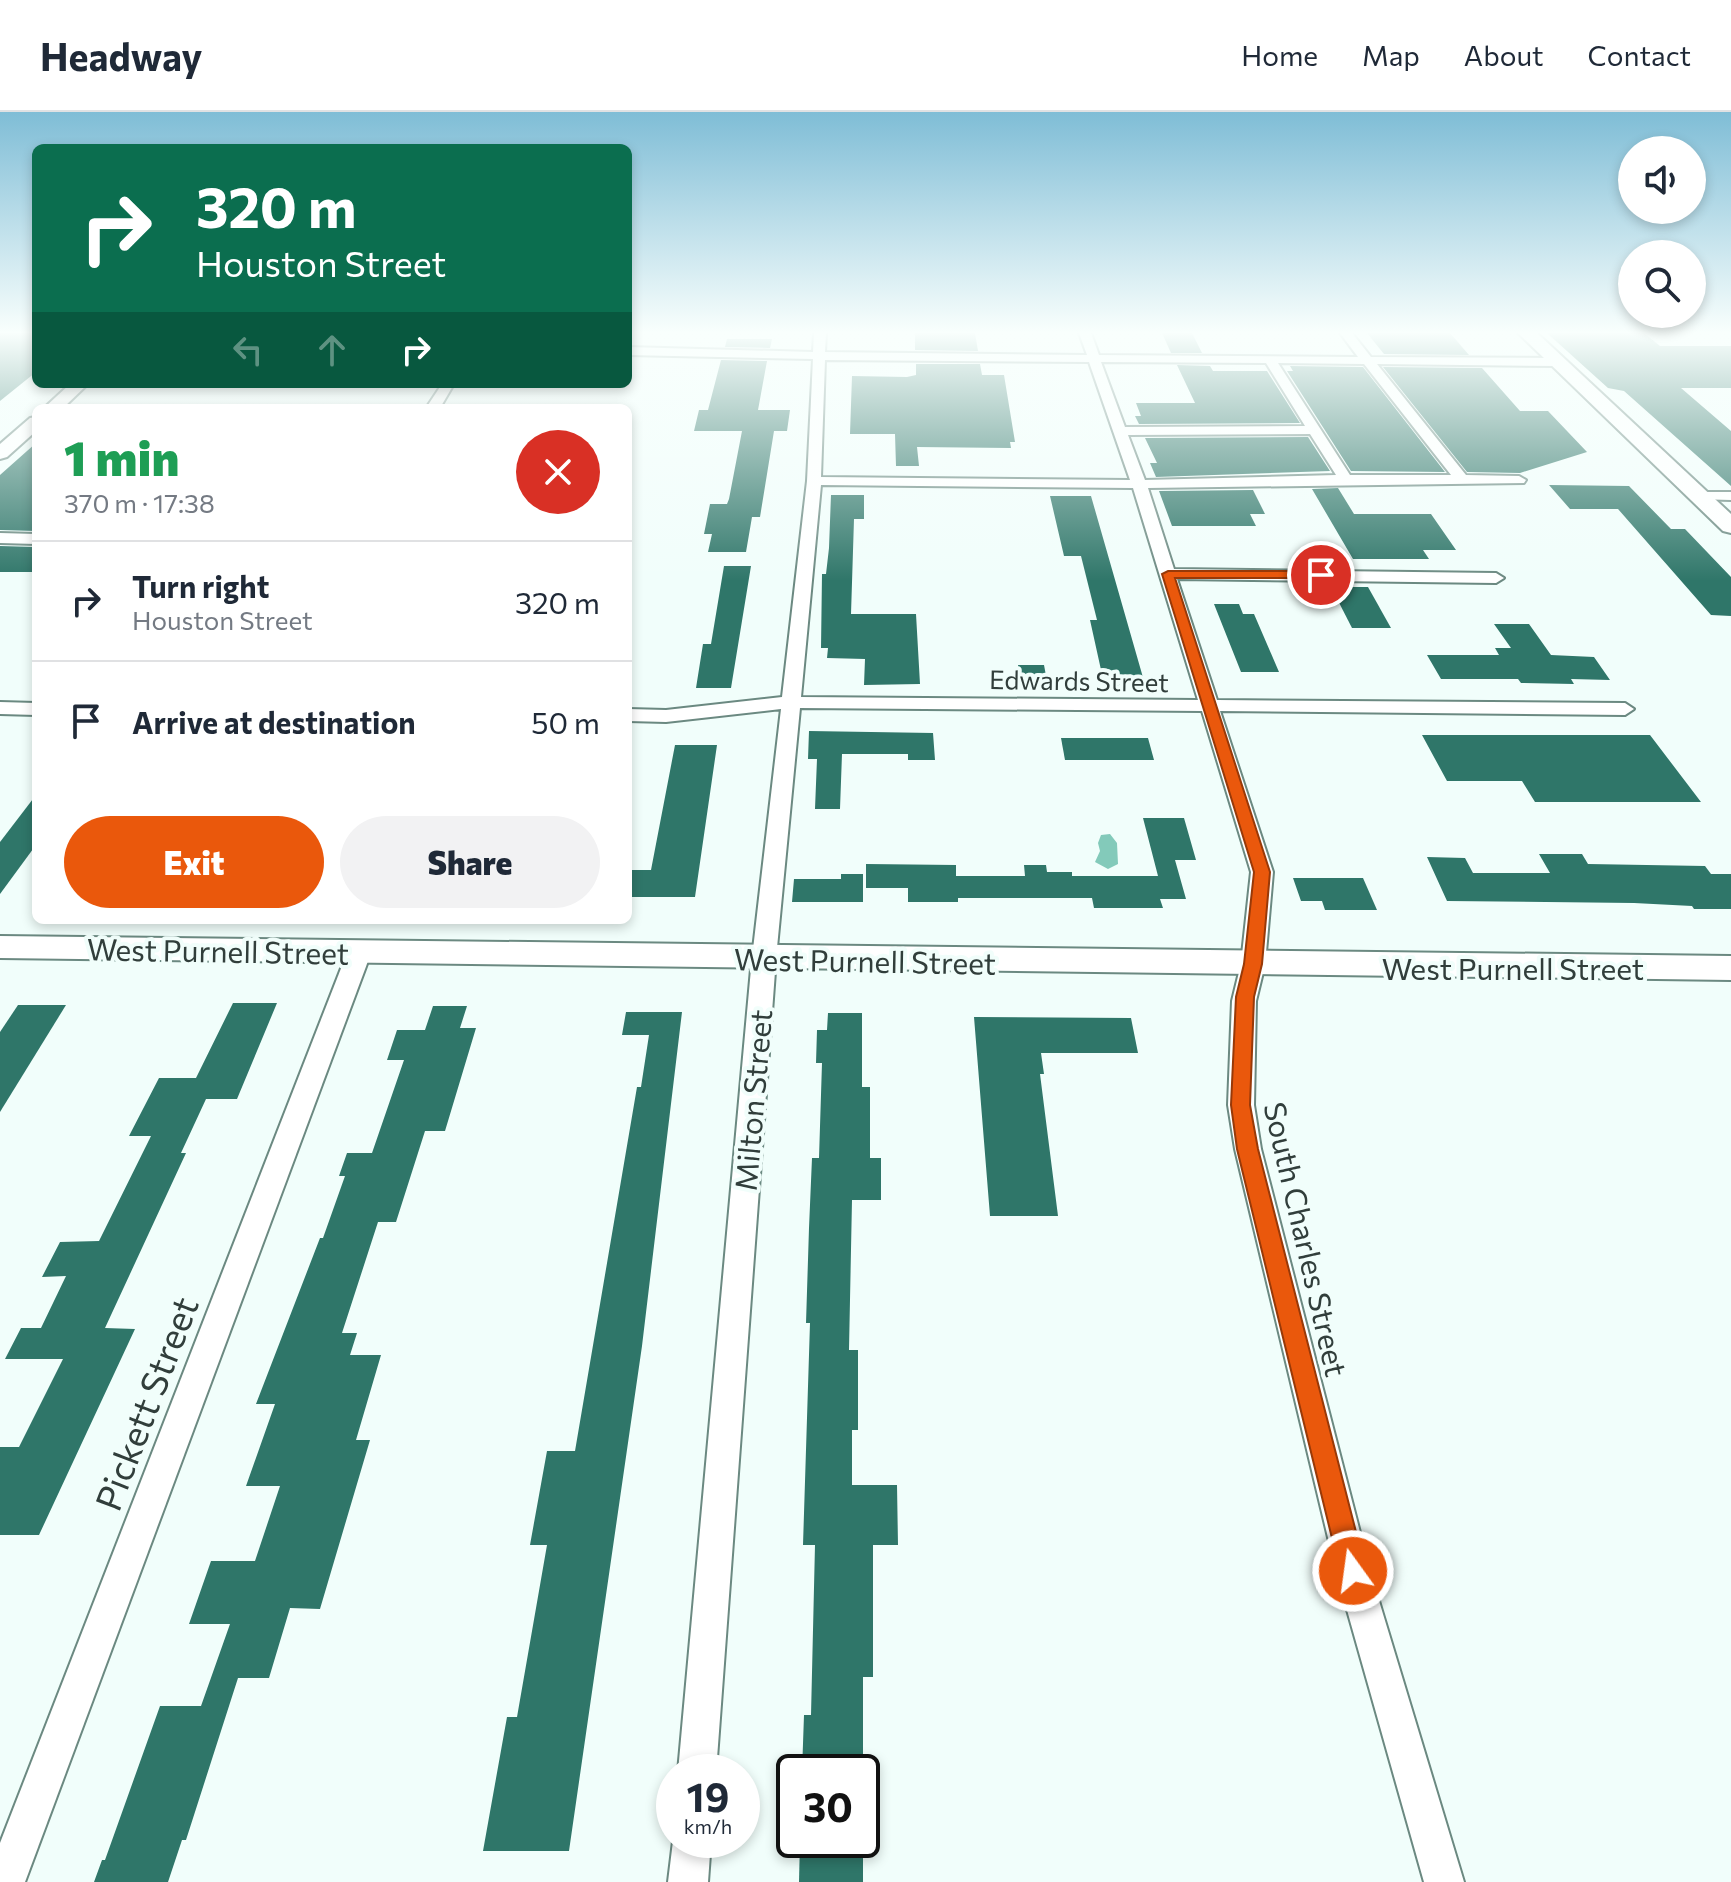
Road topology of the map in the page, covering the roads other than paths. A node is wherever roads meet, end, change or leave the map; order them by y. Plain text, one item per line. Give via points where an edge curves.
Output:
1 (816, 416) edge
2 (1115, 416) edge
3 (1306, 416) edge
4 (1411, 416) edge
5 (1614, 416) edge
6 (1315, 430) junction
7 (1121, 431) junction
8 (18, 438) edge
9 (0, 453) edge
10 (1346, 479) junction
11 (1462, 480) junction
12 (1519, 480) dead end
13 (814, 481) junction
14 (1139, 484) junction
15 (1700, 496) junction
16 (1731, 496) edge
17 (1731, 526) edge
18 (0, 538) edge
19 (32, 539) edge
20 (1168, 574) junction
21 (1496, 578) dead end
22 (790, 702) junction
23 (1211, 707) junction
24 (0, 708) edge
25 (32, 709) edge
26 (1625, 709) dead end
27 (632, 715) edge
28 (0, 947) edge
29 (359, 953) junction
30 (764, 958) junction
31 (1253, 964) junction
32 (1731, 968) edge
33 (698, 1754) edge
34 (690, 1858) edge
35 (5, 1882) edge
36 (688, 1882) edge
37 (1444, 1882) edge

1 - 13 street, Milton Street
2 - 7 street, South Charles Street
3 - 6 street
4 - 11 street
5 - 15 main road
6 - 7 street
6 - 10 street
7 - 14 street, South Charles Street
8 - 9 street
10 - 11 street
10 - 14 street
11 - 12 street
13 - 14 street
13 - 22 street, Milton Street
14 - 20 street, South Charles Street
15 - 16 street
15 - 17 main road
18 - 19 street
20 - 21 street
20 - 23 street, South Charles Street
22 - 23 street, Edwards Street
22 - 27 street, Edwards Street
22 - 30 street, Milton Street
23 - 26 street, Edwards Street
23 - 31 street, South Charles Street via 1262,872
24 - 25 street
28 - 29 street, West Purnell Street
29 - 30 street, West Purnell Street
29 - 35 street, Pickett Street
30 - 31 street, West Purnell Street
30 - 33 street, Milton Street
31 - 32 street, West Purnell Street
31 - 37 street, South Charles Street via 1245,997 1241,1105 1248,1149 1353,1571
34 - 36 street

